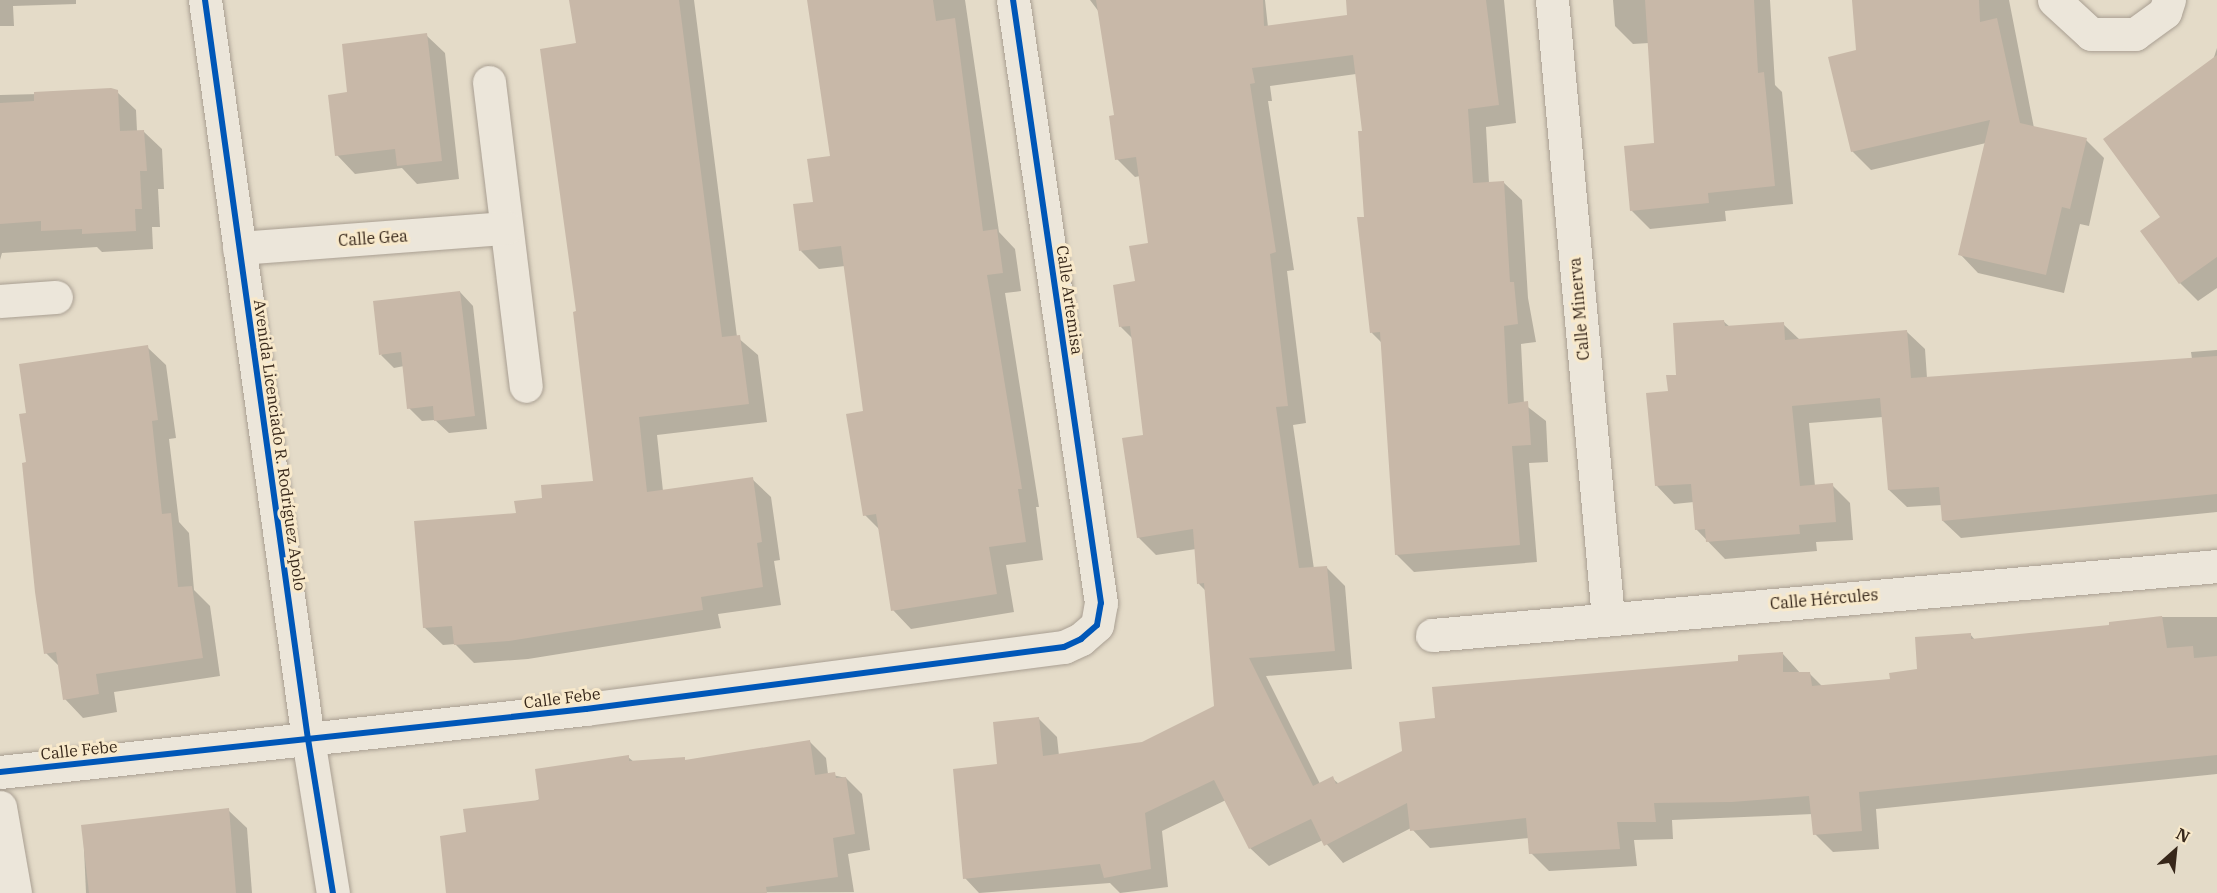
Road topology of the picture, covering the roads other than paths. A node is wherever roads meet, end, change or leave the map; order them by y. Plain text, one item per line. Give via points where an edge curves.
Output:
1 (205, 0) edge
2 (1012, 0) edge
3 (1552, 0) edge
4 (2054, 0) edge
5 (2169, 0) edge
6 (489, 82) dead end
7 (506, 228) junction
8 (239, 248) junction
9 (56, 297) dead end
10 (0, 301) edge
11 (526, 386) dead end
12 (2217, 566) edge
13 (1101, 603) joint
14 (1608, 618) junction
15 (1431, 635) dead end
16 (308, 739) junction
17 (0, 772) edge
18 (0, 807) edge
19 (15, 893) edge
20 (333, 893) edge

1 - 8 street, Avenida Licenciado R. Rodríguez Apolo
2 - 13 street, Calle Artemisa
3 - 14 street, Calle Minerva
4 - 5 street via 2091,34 2135,34 2165,12
6 - 7 street
7 - 8 street, Calle Gea
7 - 11 street
8 - 16 street, Avenida Licenciado R. Rodríguez Apolo
9 - 10 street
12 - 14 street, Calle Hércules
13 - 16 street, Calle Febe via 1097,625 1081,639 1064,646 586,709
14 - 15 street, Calle Hércules
16 - 17 street, Calle Febe
16 - 20 street, Avenida Licenciado R. Rodríguez Apolo
18 - 19 street

